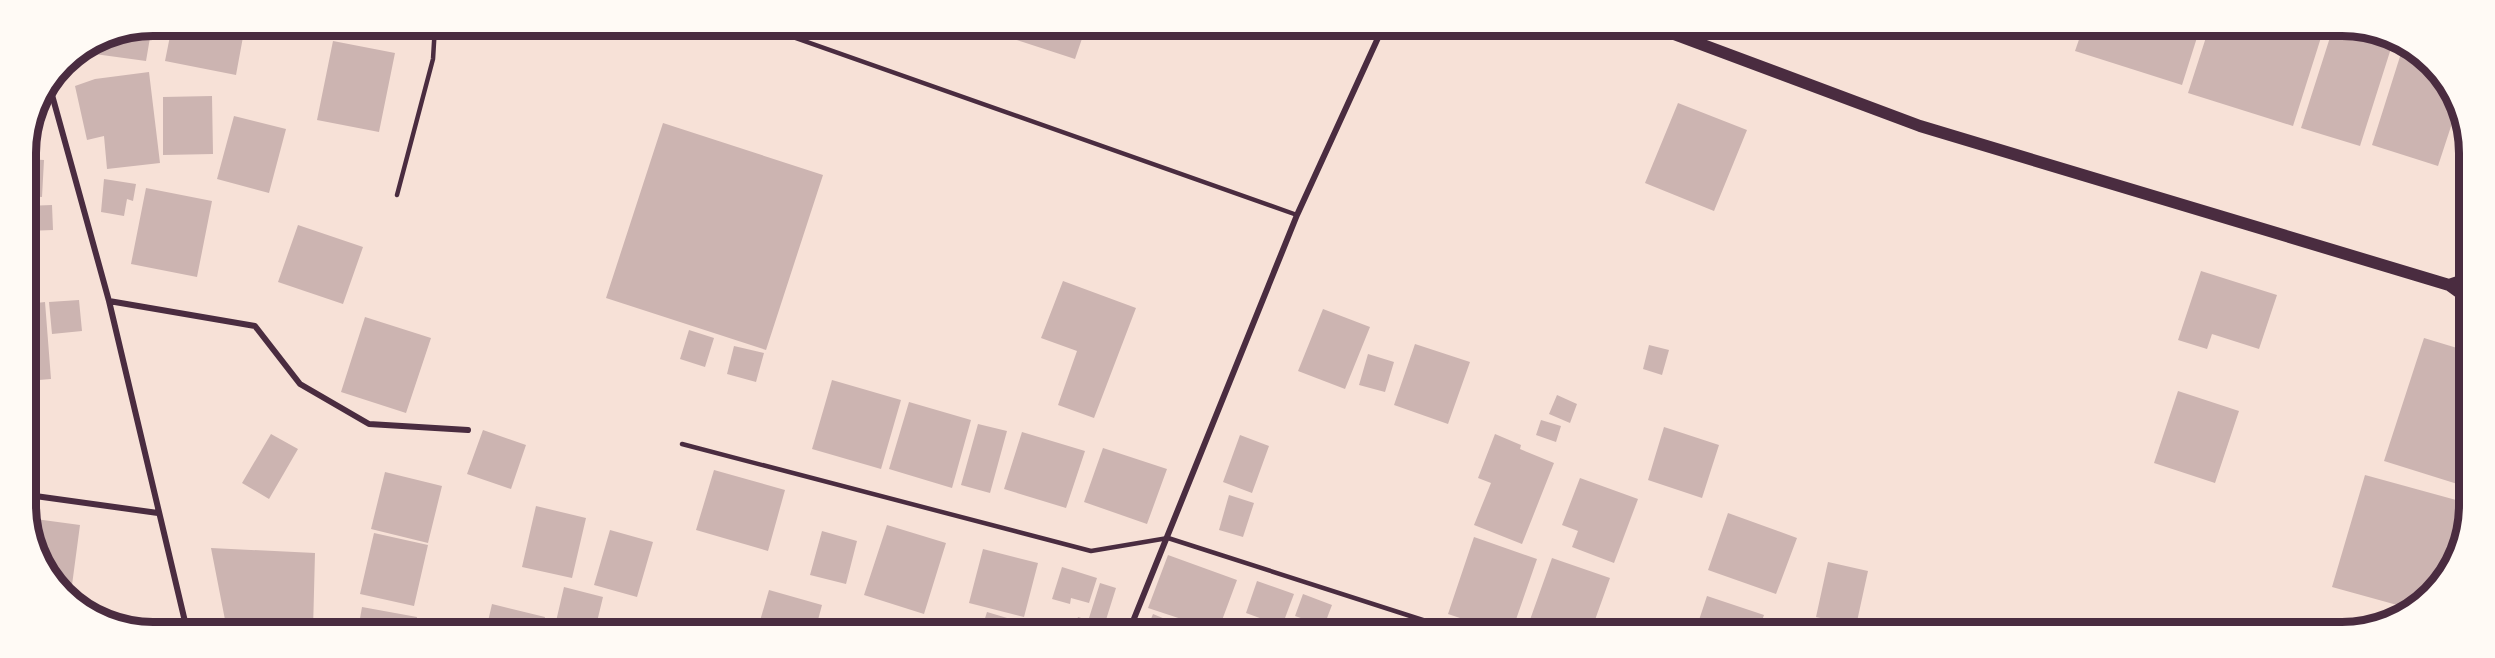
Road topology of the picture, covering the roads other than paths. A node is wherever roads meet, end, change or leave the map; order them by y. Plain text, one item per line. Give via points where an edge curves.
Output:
1 (434, 36) edge
2 (790, 36) edge
3 (1379, 36) edge
4 (1679, 36) edge
5 (52, 95) edge
6 (397, 195) dead end
7 (1297, 215) junction
8 (2459, 282) edge
9 (2449, 285) junction
10 (2459, 292) edge
11 (109, 301) junction
12 (468, 430) dead end
13 (682, 444) dead end
14 (36, 496) edge
15 (158, 513) junction
16 (1168, 538) junction
17 (185, 622) edge
18 (1133, 622) edge
19 (1429, 622) edge

1 - 6 lane via 433,59
2 - 7 lane
3 - 7 street
4 - 9 main road via 1920,126
5 - 11 street
7 - 16 street
8 - 9 main road
9 - 10 main road
11 - 12 street via 255,326 300,384 369,424
11 - 15 street
13 - 16 lane via 1091,551
14 - 15 street
15 - 17 street
16 - 18 street
16 - 19 lane

